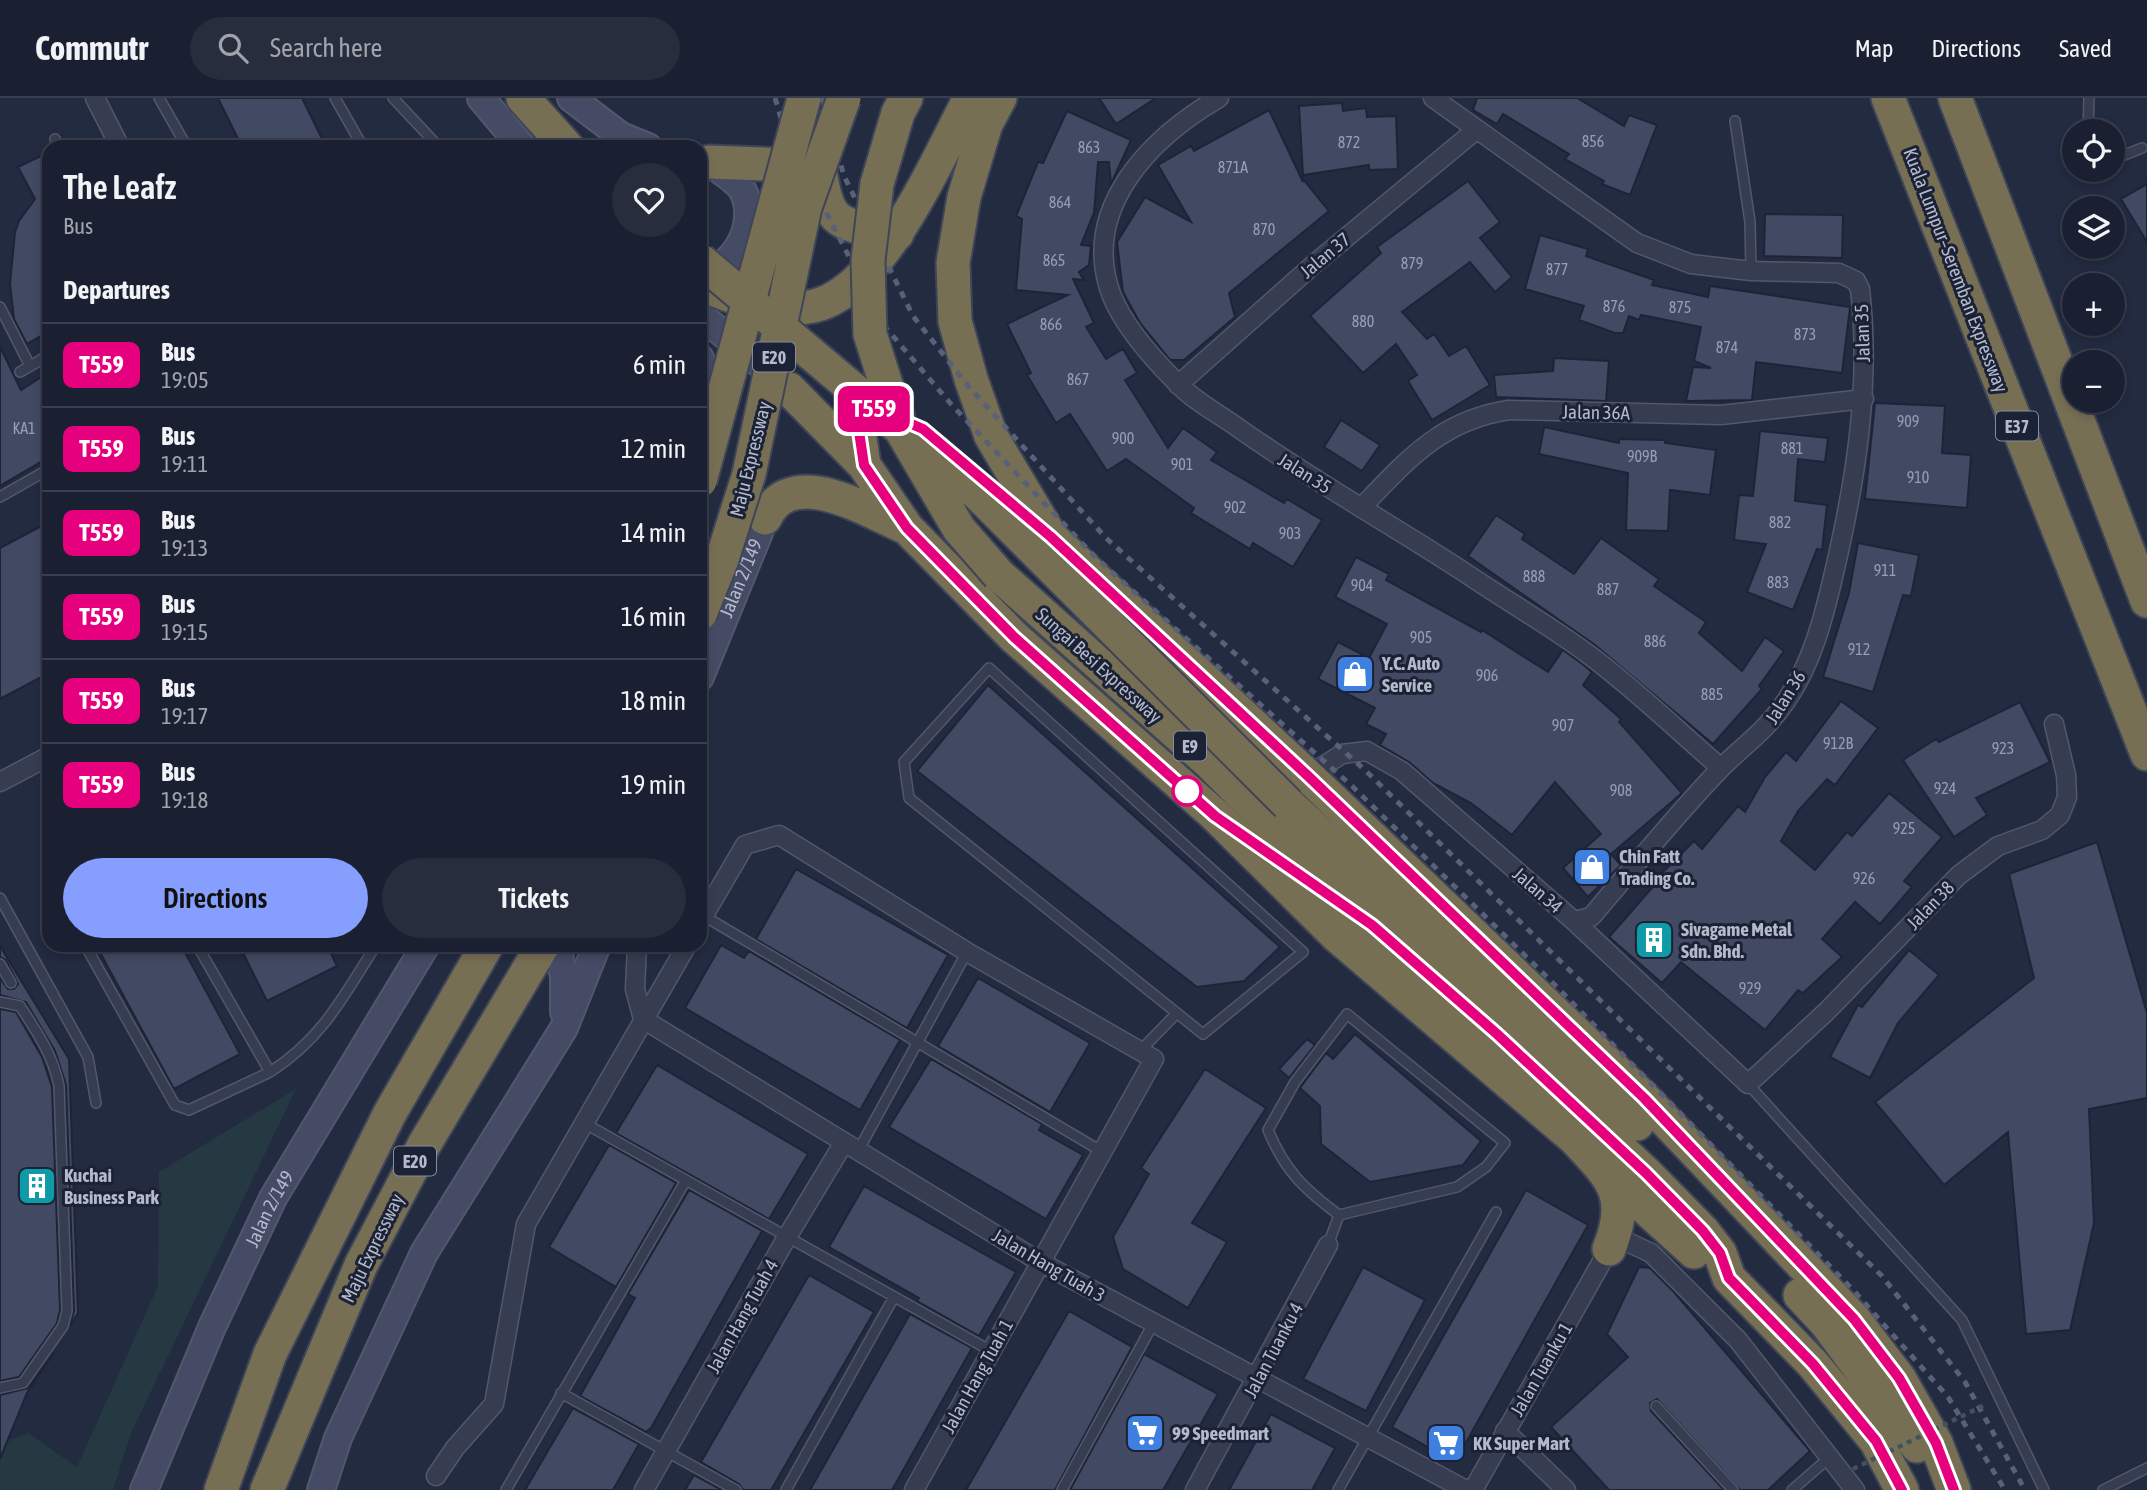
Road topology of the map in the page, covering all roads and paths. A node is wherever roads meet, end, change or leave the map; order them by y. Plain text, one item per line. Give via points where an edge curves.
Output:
1 (95, 98) edge
2 (159, 98) edge
3 (335, 98) edge
4 (393, 98) edge
5 (481, 98) edge
6 (523, 98) edge
7 (571, 98) edge
8 (804, 98) edge
9 (844, 98) edge
10 (859, 98) edge
11 (906, 98) edge
12 (970, 98) edge
13 (1000, 98) edge
14 (1219, 98) edge
15 (1433, 98) edge
16 (1888, 98) edge
17 (1955, 98) edge
18 (2089, 98) edge
19 (2088, 119) edge
20 (1735, 121) dead end
21 (1476, 130) junction
22 (116, 140) edge
23 (183, 140) edge
24 (359, 140) edge
25 (432, 140) edge
26 (516, 140) edge
27 (561, 140) edge
28 (631, 140) edge
29 (2142, 148) dead end
30 (817, 149) junction
31 (2125, 155) edge
32 (707, 161) edge
33 (707, 163) edge
34 (897, 234) junction
35 (707, 266) edge
36 (707, 269) edge
37 (1751, 271) junction
38 (707, 286) edge
39 (0, 307) edge
40 (707, 321) edge
41 (42, 359) edge
42 (30, 366) junction
43 (20, 372) dead end
44 (1178, 385) junction
45 (789, 389) joint
46 (1864, 399) junction
47 (707, 455) edge
48 (864, 465) junction
49 (42, 472) edge
50 (0, 497) edge
51 (1360, 508) junction
52 (765, 518) joint
53 (907, 528) junction
54 (1051, 537) junction
55 (707, 596) edge
56 (2147, 601) edge
57 (707, 660) edge
58 (2054, 724) dead end
59 (2147, 754) edge
60 (42, 760) edge
61 (1721, 768) junction
62 (1308, 776) junction
63 (0, 782) edge
64 (1215, 816) junction
65 (0, 898) edge
66 (707, 910) edge
67 (1574, 921) junction
68 (707, 922) edge
69 (1372, 925) junction
70 (89, 952) edge
71 (201, 952) edge
72 (372, 952) edge
73 (422, 952) edge
74 (483, 952) edge
75 (539, 952) edge
76 (559, 952) edge
77 (594, 952) edge
78 (637, 952) edge
79 (683, 952) edge
80 (967, 952) junction
81 (0, 964) edge
82 (11, 983) dead end
83 (0, 1002) edge
84 (1177, 1013) junction
85 (643, 1019) junction
86 (564, 1028) junction
87 (918, 1042) junction
88 (1140, 1051) junction
89 (270, 1072) junction
90 (1748, 1084) junction
91 (96, 1103) dead end
92 (584, 1123) junction
93 (850, 1149) junction
94 (1101, 1151) junction
95 (1606, 1173) junction
96 (686, 1180) junction
97 (1496, 1212) dead end
98 (1339, 1215) junction
99 (787, 1237) junction
100 (1682, 1240) junction
101 (1328, 1245) joint
102 (1616, 1245) junction
103 (1040, 1262) junction
104 (1729, 1278) junction
105 (894, 1297) junction
106 (1153, 1324) junction
107 (991, 1351) junction
108 (1257, 1380) junction
109 (0, 1388) edge
110 (561, 1393) junction
111 (1656, 1406) dead end
112 (1983, 1406) dead end
113 (1506, 1431) junction
114 (1366, 1438) junction
115 (666, 1451) junction
116 (1831, 1455) junction
117 (2147, 1468) edge
118 (1853, 1469) dead end
119 (436, 1476) dead end
120 (144, 1490) edge
121 (221, 1490) edge
122 (267, 1490) edge
123 (321, 1490) edge
124 (506, 1490) edge
125 (644, 1490) edge
126 (737, 1490) edge
127 (786, 1490) edge
128 (914, 1490) edge
129 (1062, 1490) edge
130 (1195, 1490) edge
131 (1338, 1490) edge
132 (1466, 1490) edge
133 (1473, 1490) edge
134 (1566, 1490) edge
135 (1733, 1490) edge
136 (1792, 1490) edge
137 (1855, 1490) edge
138 (1902, 1490) edge
139 (1952, 1490) edge
140 (2044, 1490) edge
141 (2103, 1490) edge

1 - 22 street
2 - 23 lane
3 - 24 lane
4 - 25 lane
5 - 26 main road
6 - 27 highway
7 - 28 main road
8 - 47 highway, E20, bridge
9 - 55 highway, Maju Expressway / E20, bridge via 805,207 749,474
10 - 30 highway
11 - 69 highway, Sungai Besi Expressway / E9, bridge via 877,184 867,260 870,334 900,428 959,529 999,575 1211,764
12 - 34 highway
13 - 54 highway via 986,124 964,197 953,264 955,321 991,436
14 - 44 street, Jalan 35 via 1168,132 1135,164 1108,225 1105,270 1112,295 1127,322
15 - 21 street, Jalan 35
16 - 59 highway, Kuala Lumpur–Seremban Expressway / E37
17 - 56 highway
18 - 19 lane
20 - 37 lane via 1750,222
21 - 37 street, Jalan 35 via 1637,243 1691,264
21 - 44 street, Jalan 37
29 - 31 lane
30 - 32 highway via 790,165
30 - 34 highway via 825,202 838,219 854,227
33 - 36 main road via 742,190 748,215 744,239 727,262
34 - 38 highway via 862,277 843,293 813,306 762,306
35 - 139 highway, bridge via 1006,520 1288,804 1626,1112 1826,1323
37 - 46 street, Jalan 35 via 1839,273 1856,281 1861,298
39 - 42 lane
40 - 45 main road
41 - 42 lane
42 - 43 lane
44 - 51 street, Jalan 35
45 - 48 highway
46 - 51 street, Jalan 36A via 1721,415 1510,410 1480,415 1432,439
46 - 61 street, Jalan 36 via 1853,487 1825,610 1807,660 1764,731
48 - 53 highway
48 - 54 highway via 857,418 864,407 923,429
49 - 50 lane
51 - 61 street, Jalan 35 via 1589,654
52 - 53 highway via 772,503 786,495 826,492
52 - 57 main road, Jalan 2/149
53 - 64 highway via 1014,637
54 - 62 highway
58 - 90 street, Jalan 38 via 2066,775 2067,796 2060,815 2042,830 1998,846 1959,875 1826,1012
60 - 63 street
61 - 67 street, Jalan 36 via 1591,917
62 - 67 street, Jalan 34 via 1342,754 1367,751 1402,771
62 - 139 highway via 1644,1098 1854,1319 1899,1378 1936,1443
64 - 69 highway
64 - 95 highway via 1337,936 1575,1139
65 - 91 lane via 88,1057
66 - 80 street via 744,845 779,835
67 - 90 street, Jalan 34
68 - 87 lane
69 - 104 highway, Sungai Besi Expressway / E9 via 1646,1173 1703,1231 1720,1253
70 - 89 lane via 175,1105 189,1110
71 - 89 lane
72 - 89 lane via 326,1025 299,1054
73 - 120 main road, Jalan 2/149 via 274,1198 212,1327
74 - 121 highway, E20 via 390,1112 270,1354
75 - 122 highway, Maju Expressway / E20 via 424,1145 361,1265
76 - 86 main road via 565,977
77 - 86 main road
78 - 85 street via 635,989
79 - 85 street
80 - 87 lane
80 - 88 street
81 - 82 lane
83 - 109 lane via 20,1006 48,1049 58,1077 67,1311 63,1325 23,1383
84 - 84 lane via 908,798 904,762 989,668 1303,952 1203,1034
84 - 88 lane
85 - 92 street
85 - 93 street, Jalan Hang Tuah 3
86 - 123 main road via 424,1253 338,1438
87 - 93 lane
87 - 94 lane
88 - 94 street, Jalan Hang Tuah 1 via 1154,1059
90 - 140 lane via 1962,1320
92 - 96 lane
92 - 119 street via 526,1224 494,1404
93 - 99 street, Jalan Hang Tuah 4
93 - 103 street, Jalan Hang Tuah 3
94 - 103 street, Jalan Hang Tuah 1
95 - 100 highway
95 - 102 highway via 1618,1192
96 - 99 lane
96 - 110 lane
97 - 114 lane
98 - 98 lane via 1457,1187 1486,1167 1506,1143 1347,1014 1295,1082 1268,1130 1278,1155 1302,1186
98 - 101 lane
99 - 105 lane
99 - 115 street, Jalan Hang Tuah 4
100 - 102 highway via 1660,1232 1642,1233
100 - 104 highway
101 - 108 street, Jalan Tuanku 4
102 - 113 street, Jalan Tuanku 1
102 - 116 street via 1651,1253 1738,1340
103 - 106 street, Jalan Hang Tuah 3
103 - 107 street, Jalan Hang Tuah 1
104 - 138 highway, Sungai Besi Expressway / E9 via 1813,1364 1876,1441
105 - 107 lane
105 - 127 lane
106 - 108 street, Jalan Hang Tuah 3
106 - 129 lane
107 - 128 street, Jalan Hang Tuah 1
108 - 114 street, Jalan Hang Tuah 3
108 - 130 street, Jalan Tuanku 4
110 - 115 lane
110 - 124 lane
111 - 135 lane
112 - 118 path, bridge
113 - 133 street, Jalan Tuanku 1
113 - 134 street
114 - 131 lane
114 - 132 street, Jalan Hang Tuah 3
115 - 125 street, Jalan Hang Tuah 4
115 - 126 lane
116 - 136 lane
116 - 137 street
117 - 141 lane

